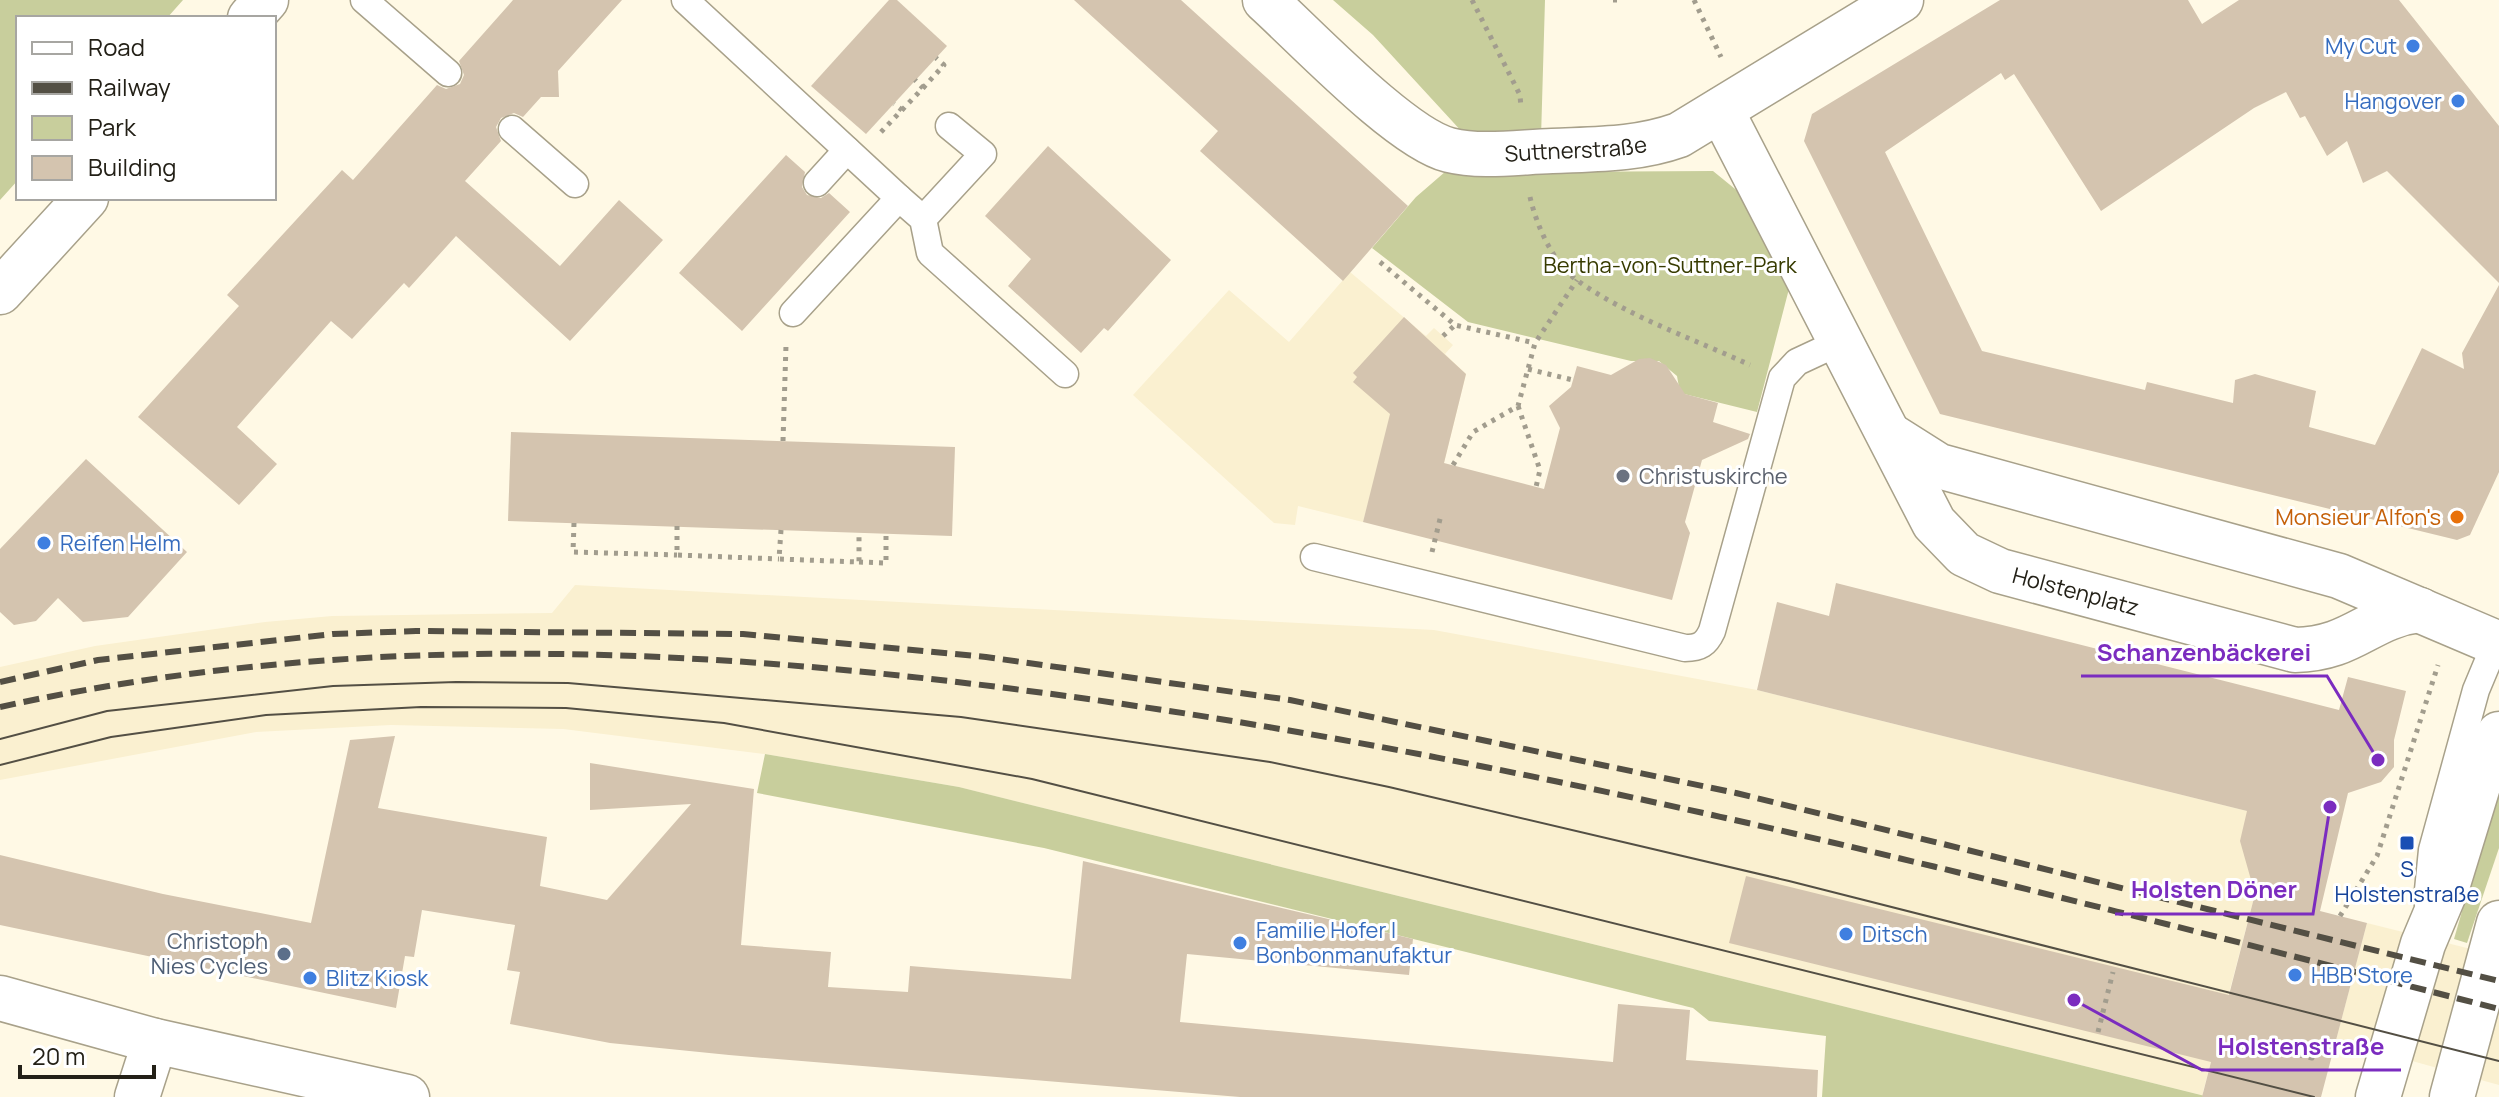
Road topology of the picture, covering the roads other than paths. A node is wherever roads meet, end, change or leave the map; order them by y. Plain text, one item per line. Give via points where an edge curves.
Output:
1 (266, 0) edge
2 (364, 0) edge
3 (685, 0) edge
4 (1265, 0) edge
5 (1901, 0) edge
6 (252, 16) edge
7 (448, 73) dead end
8 (1731, 104) junction
9 (949, 126) dead end
10 (512, 129) dead end
11 (847, 150) junction
12 (817, 183) dead end
13 (575, 184) dead end
14 (899, 198) junction
15 (84, 200) edge
16 (923, 219) junction
17 (0, 292) edge
18 (793, 313) road end
19 (1842, 341) junction
20 (1065, 374) dead end
21 (1888, 433) junction
22 (1314, 557) dead end
23 (2436, 616) junction
24 (2498, 640) edge
25 (2499, 734) edge
26 (2499, 923) edge
27 (2423, 944) junction
28 (0, 998) edge
29 (155, 1041) junction
30 (137, 1097) edge
31 (407, 1097) edge
32 (2378, 1097) edge
33 (2452, 1097) edge

1 - 6 street
2 - 7 lane
3 - 11 lane
4 - 8 street, Suttnerstraße via 1429,143 1478,153 1629,149 1679,135
5 - 8 street, Suttnerstraße
8 - 19 street, Holstenplatz
9 - 16 lane via 983,154
10 - 13 lane
11 - 12 lane
11 - 14 lane
14 - 16 lane
14 - 18 lane
15 - 17 street
16 - 20 lane via 930,253
19 - 21 street, Holstenplatz
19 - 22 lane via 1797,362 1782,378 1720,605 1708,641 1698,648
21 - 23 street via 1939,466 2339,576
21 - 23 street, Holstenplatz via 1940,532 1964,554 2000,571 2295,650 2349,641 2385,618
23 - 24 street
24 - 27 lane via 2476,690 2432,850
25 - 27 street
26 - 33 street
27 - 32 street
28 - 29 street
29 - 30 street
29 - 31 street

